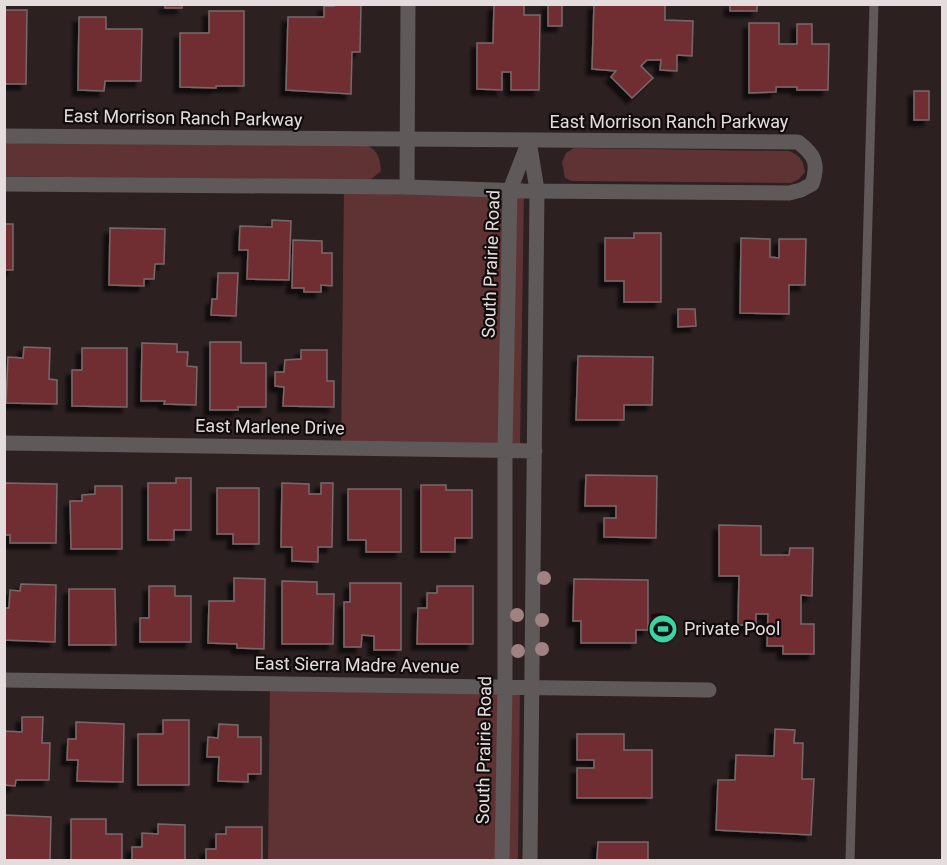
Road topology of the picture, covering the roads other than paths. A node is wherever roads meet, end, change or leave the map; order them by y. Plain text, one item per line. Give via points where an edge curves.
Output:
1 (408, 4) edge
2 (874, 4) edge
3 (4, 136) edge
4 (407, 140) junction
5 (529, 141) junction
6 (4, 184) edge
7 (407, 187) junction
8 (510, 190) junction
9 (537, 190) junction
10 (4, 443) edge
11 (505, 449) junction
12 (535, 451) junction
13 (4, 680) edge
14 (505, 687) junction
15 (532, 687) junction
16 (709, 690) dead end
17 (502, 861) edge
18 (530, 861) edge
19 (850, 861) edge

1 - 4 street
2 - 19 lane
3 - 4 street, East Morrison Ranch Parkway
4 - 5 street, East Morrison Ranch Parkway
4 - 7 street
5 - 8 street, South Prairie Road
5 - 9 street
5 - 9 street, East Morrison Ranch Parkway via 798,142 808,150 816,171 812,184 789,193
6 - 7 street, East Morrison Ranch Parkway
7 - 8 street, East Morrison Ranch Parkway
8 - 9 street, East Morrison Ranch Parkway
8 - 11 street, South Prairie Road
9 - 12 street
10 - 11 street, East Marlene Drive
11 - 12 street, East Marlene Drive
11 - 14 street, South Prairie Road
12 - 15 street
13 - 14 street, East Sierra Madre Avenue
14 - 15 street, East Sierra Madre Avenue
14 - 17 street, South Prairie Road
15 - 16 street, East Sierra Madre Avenue
15 - 18 street

